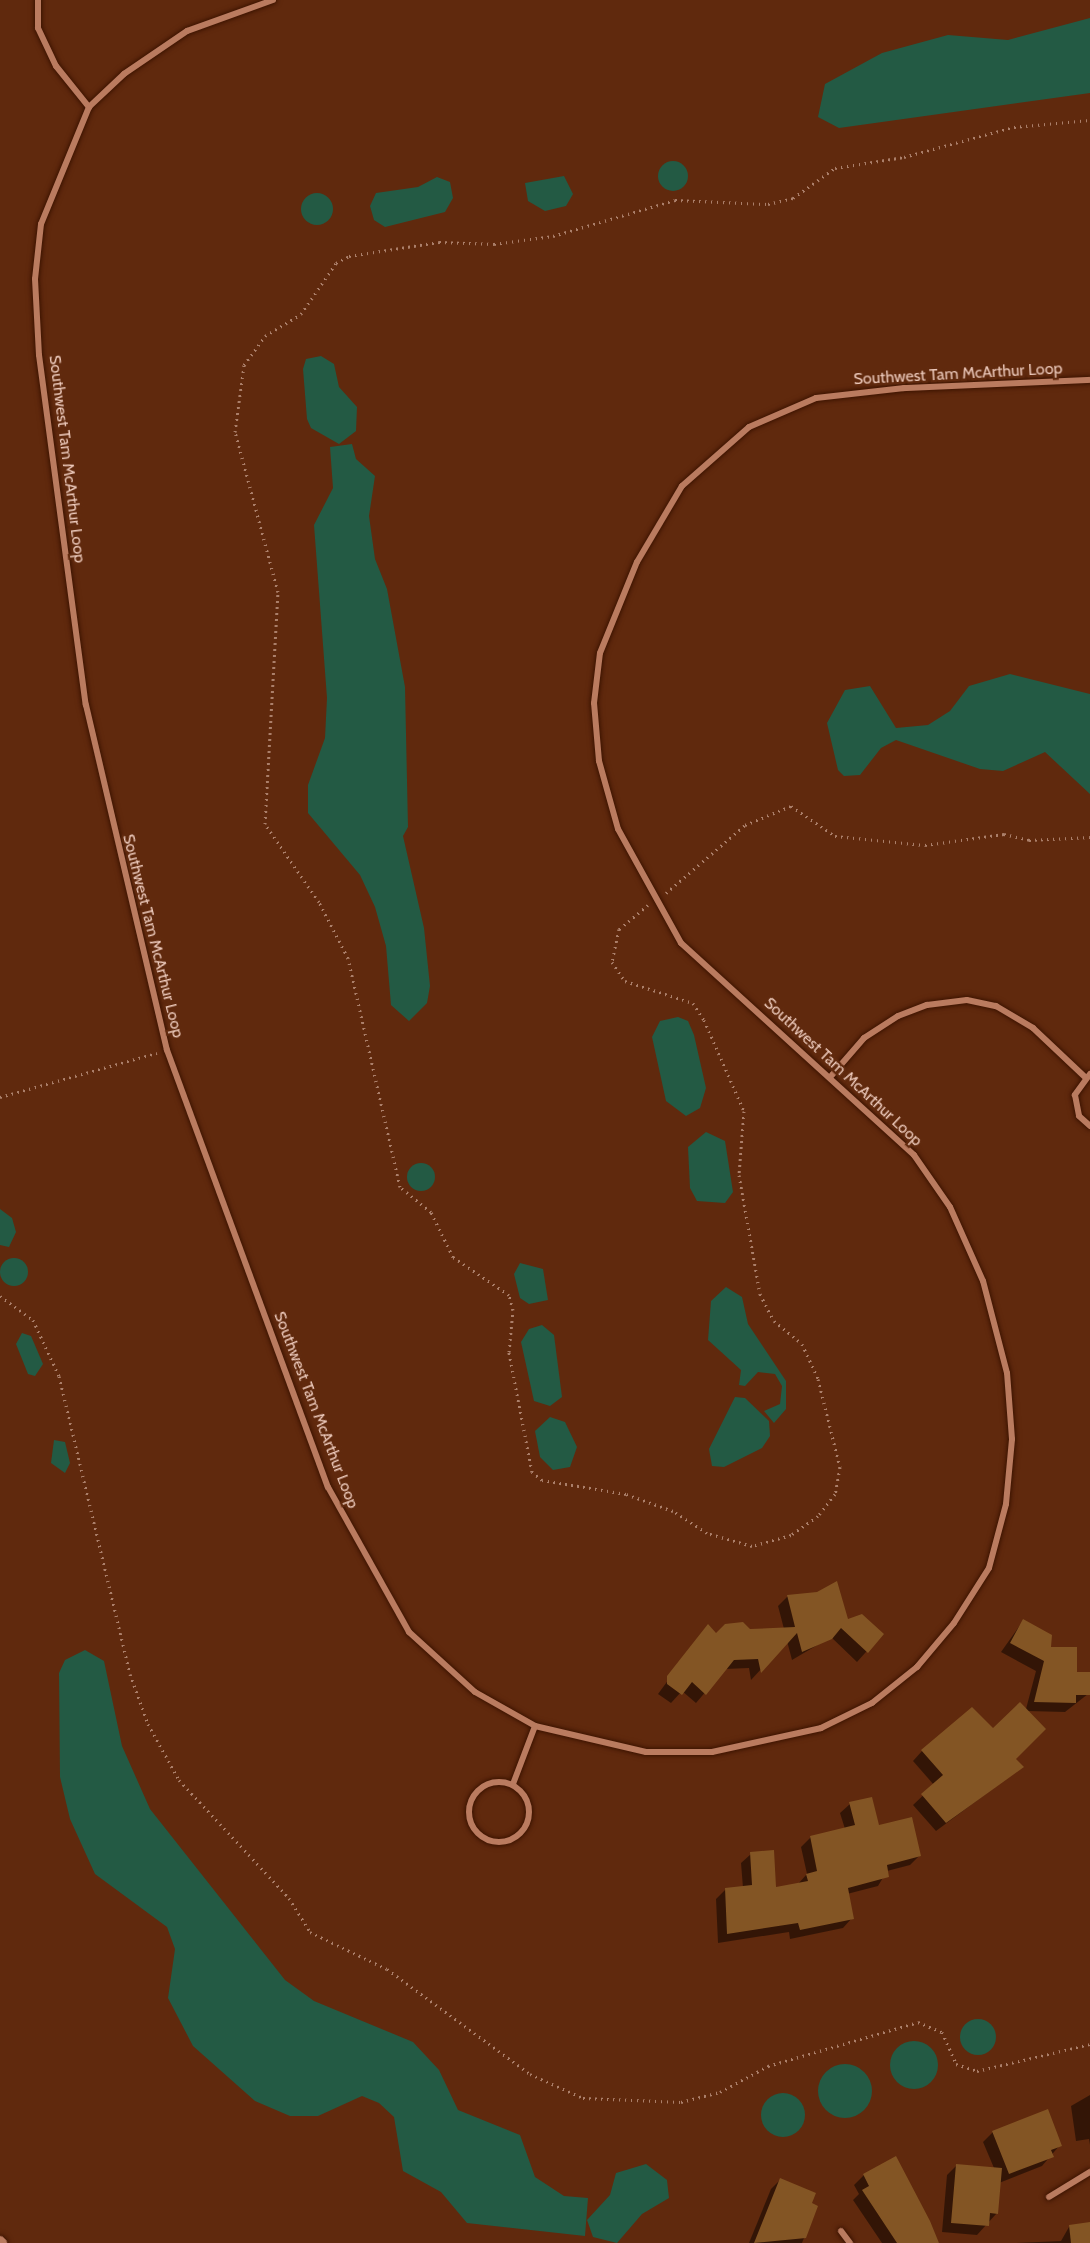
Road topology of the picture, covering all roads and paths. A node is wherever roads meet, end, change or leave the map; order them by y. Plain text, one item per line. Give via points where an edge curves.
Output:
1 (38, 0) edge
2 (273, 0) edge
3 (89, 107) junction
4 (1090, 120) edge
5 (1090, 380) edge
6 (1090, 837) edge
7 (655, 900) junction
8 (168, 1050) junction
9 (831, 1075) junction
10 (1088, 1076) edge
11 (0, 1097) edge
12 (1090, 1126) edge
13 (0, 1296) edge
14 (535, 1726) junction
15 (513, 1784) junction
16 (1090, 2044) edge
17 (1090, 2172) edge
18 (1048, 2197) dead end
19 (841, 2232) dead end
20 (850, 2243) edge

1 - 3 street via 38,28 56,66
2 - 3 street, Southwest Tam McArthur Loop via 187,31 124,74
3 - 8 street, Southwest Tam McArthur Loop via 41,224 35,279 39,356 86,705 141,958
4 - 7 path via 1014,127 904,157 836,168 793,198 768,204 675,200 553,236 494,244 439,242 349,256 336,262 301,314 265,336 244,365 235,432 278,592 265,824 319,902 348,958 400,1187 431,1212 453,1257 508,1295 513,1310 509,1352 532,1472 542,1480 626,1494 673,1511 707,1533 752,1546 791,1535 818,1516 835,1494 840,1467 818,1379 801,1344 774,1321 760,1294 739,1175 744,1111 704,1020 693,1003 626,981 612,962 619,929
5 - 7 street, Southwest Tam McArthur Loop via 904,387 816,398 748,428 682,486 637,562 600,653 594,703 599,761 618,828
6 - 7 path via 1029,840 1005,834 926,845 835,836 791,806 745,825
7 - 9 street, Southwest Tam McArthur Loop via 681,943
8 - 11 path
8 - 14 street, Southwest Tam McArthur Loop via 328,1487 370,1570 409,1632 475,1692
9 - 10 street via 864,1038 898,1016 927,1005 967,1000 996,1006 1033,1028
9 - 14 street, Southwest Tam McArthur Loop via 914,1155 950,1208 983,1281 1007,1373 1012,1439 1006,1504 988,1568 954,1623 917,1667 872,1703 821,1728 712,1752 646,1752
10 - 12 street via 1076,1106
13 - 16 path via 33,1320 59,1376 130,1674 148,1724 179,1780 289,1898 310,1932 387,1969 530,2074 583,2098 681,2102 720,2092 768,2066 918,2022 942,2032 956,2064 977,2071
14 - 15 street
15 - 15 street via 499,1780 474,1794 471,1823 479,1835 507,1842 520,1834 530,1808
17 - 18 street
19 - 20 street

